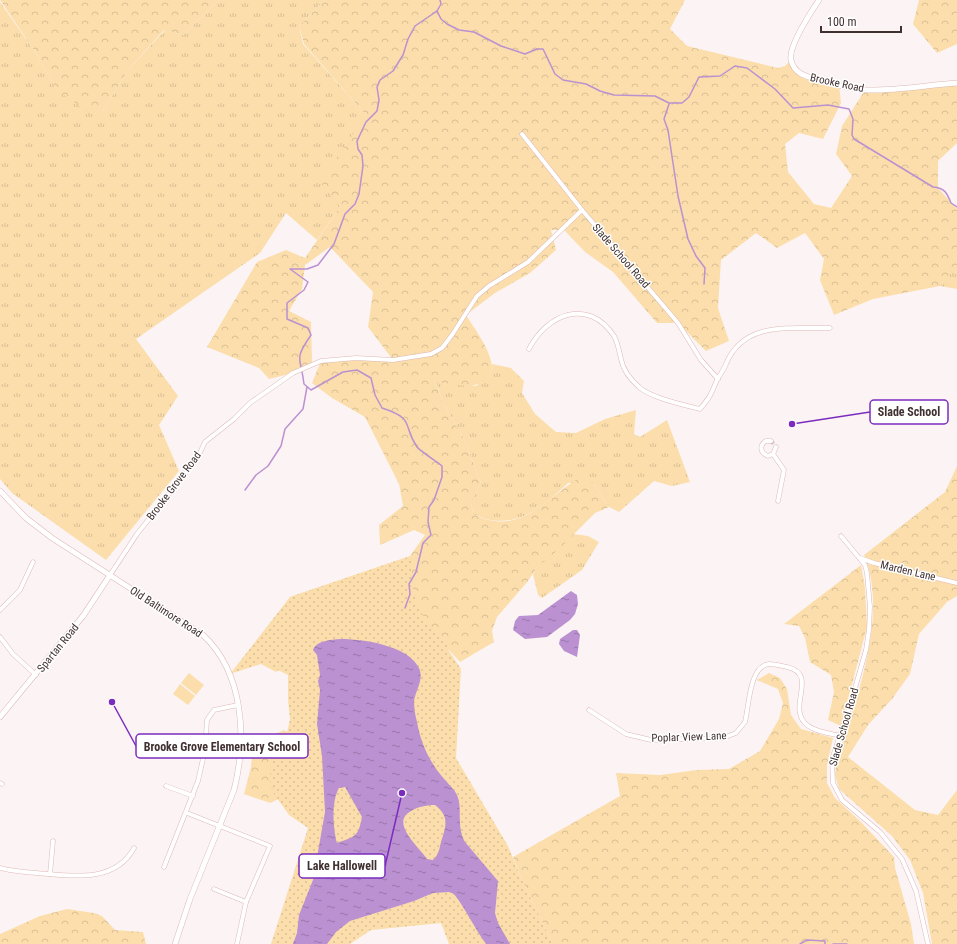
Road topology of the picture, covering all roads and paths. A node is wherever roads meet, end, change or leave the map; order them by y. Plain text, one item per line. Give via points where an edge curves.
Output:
1 (819, 0) edge
2 (957, 83) edge
3 (522, 134) dead end
4 (582, 210) junction
5 (830, 328) dead end
6 (529, 349) dead end
7 (718, 379) junction
8 (771, 441) dead end
9 (776, 447) dead end
10 (772, 454) junction
11 (0, 491) edge
12 (778, 501) dead end
13 (841, 536) dead end
14 (860, 558) junction
15 (33, 562) dead end
16 (110, 575) junction
17 (957, 583) edge
18 (0, 610) edge
19 (0, 637) edge
20 (36, 674) junction
21 (238, 705) junction
22 (589, 710) dead end
23 (1, 714) edge
24 (840, 736) junction
25 (166, 786) dead end
26 (193, 796) junction
27 (186, 813) junction
28 (219, 825) junction
29 (53, 840) dead end
30 (134, 848) dead end
31 (164, 867) dead end
32 (0, 868) edge
33 (50, 874) junction
34 (214, 889) dead end
35 (246, 902) junction
36 (175, 944) edge
37 (237, 944) edge
38 (928, 944) edge

1 - 2 street, Brooke Road via 802,27 791,54 795,70 803,76 865,90
3 - 4 street, Slade School Road
4 - 7 street, Slade School Road via 678,323 701,360
4 - 16 street, Brooke Grove Road via 528,262 477,296 442,348 431,354 393,360 321,361 298,371 250,403 205,442 197,459 137,534
5 - 7 street via 756,332 735,350
6 - 7 street via 539,333 552,321 563,316 586,315 598,321 612,334 619,347 625,369 647,392 700,409 712,395
8 - 10 street via 764,442 761,449 765,455
9 - 10 street
10 - 12 street via 784,470
11 - 16 street, Old Baltimore Road via 26,518
13 - 14 street, Slade School Road
14 - 17 street, Marden Lane
14 - 24 street, Slade School Road via 867,573 869,630 854,694
15 - 18 street via 20,590
16 - 20 street, Spartan Road via 83,616
16 - 21 street, Old Baltimore Road via 203,635 214,645 231,677
19 - 20 street via 13,654
20 - 23 street, Spartan Road
21 - 26 street via 214,710 207,720 203,763
21 - 28 street, Old Baltimore Road via 241,741 239,772
22 - 24 street, Poplar View Lane via 626,734 651,740 731,736 745,722 755,675 762,667 774,664 795,670 800,675 803,688 799,712 804,722
24 - 38 street, Slade School Road via 832,759 833,783 842,800 880,832 902,859 916,891
25 - 26 street
26 - 27 street
27 - 28 street
27 - 31 street
28 - 35 street via 270,846
28 - 36 street, Old Baltimore Road
29 - 33 street
30 - 33 street via 130,858 103,873 83,877
32 - 33 street
34 - 35 street
35 - 37 street

